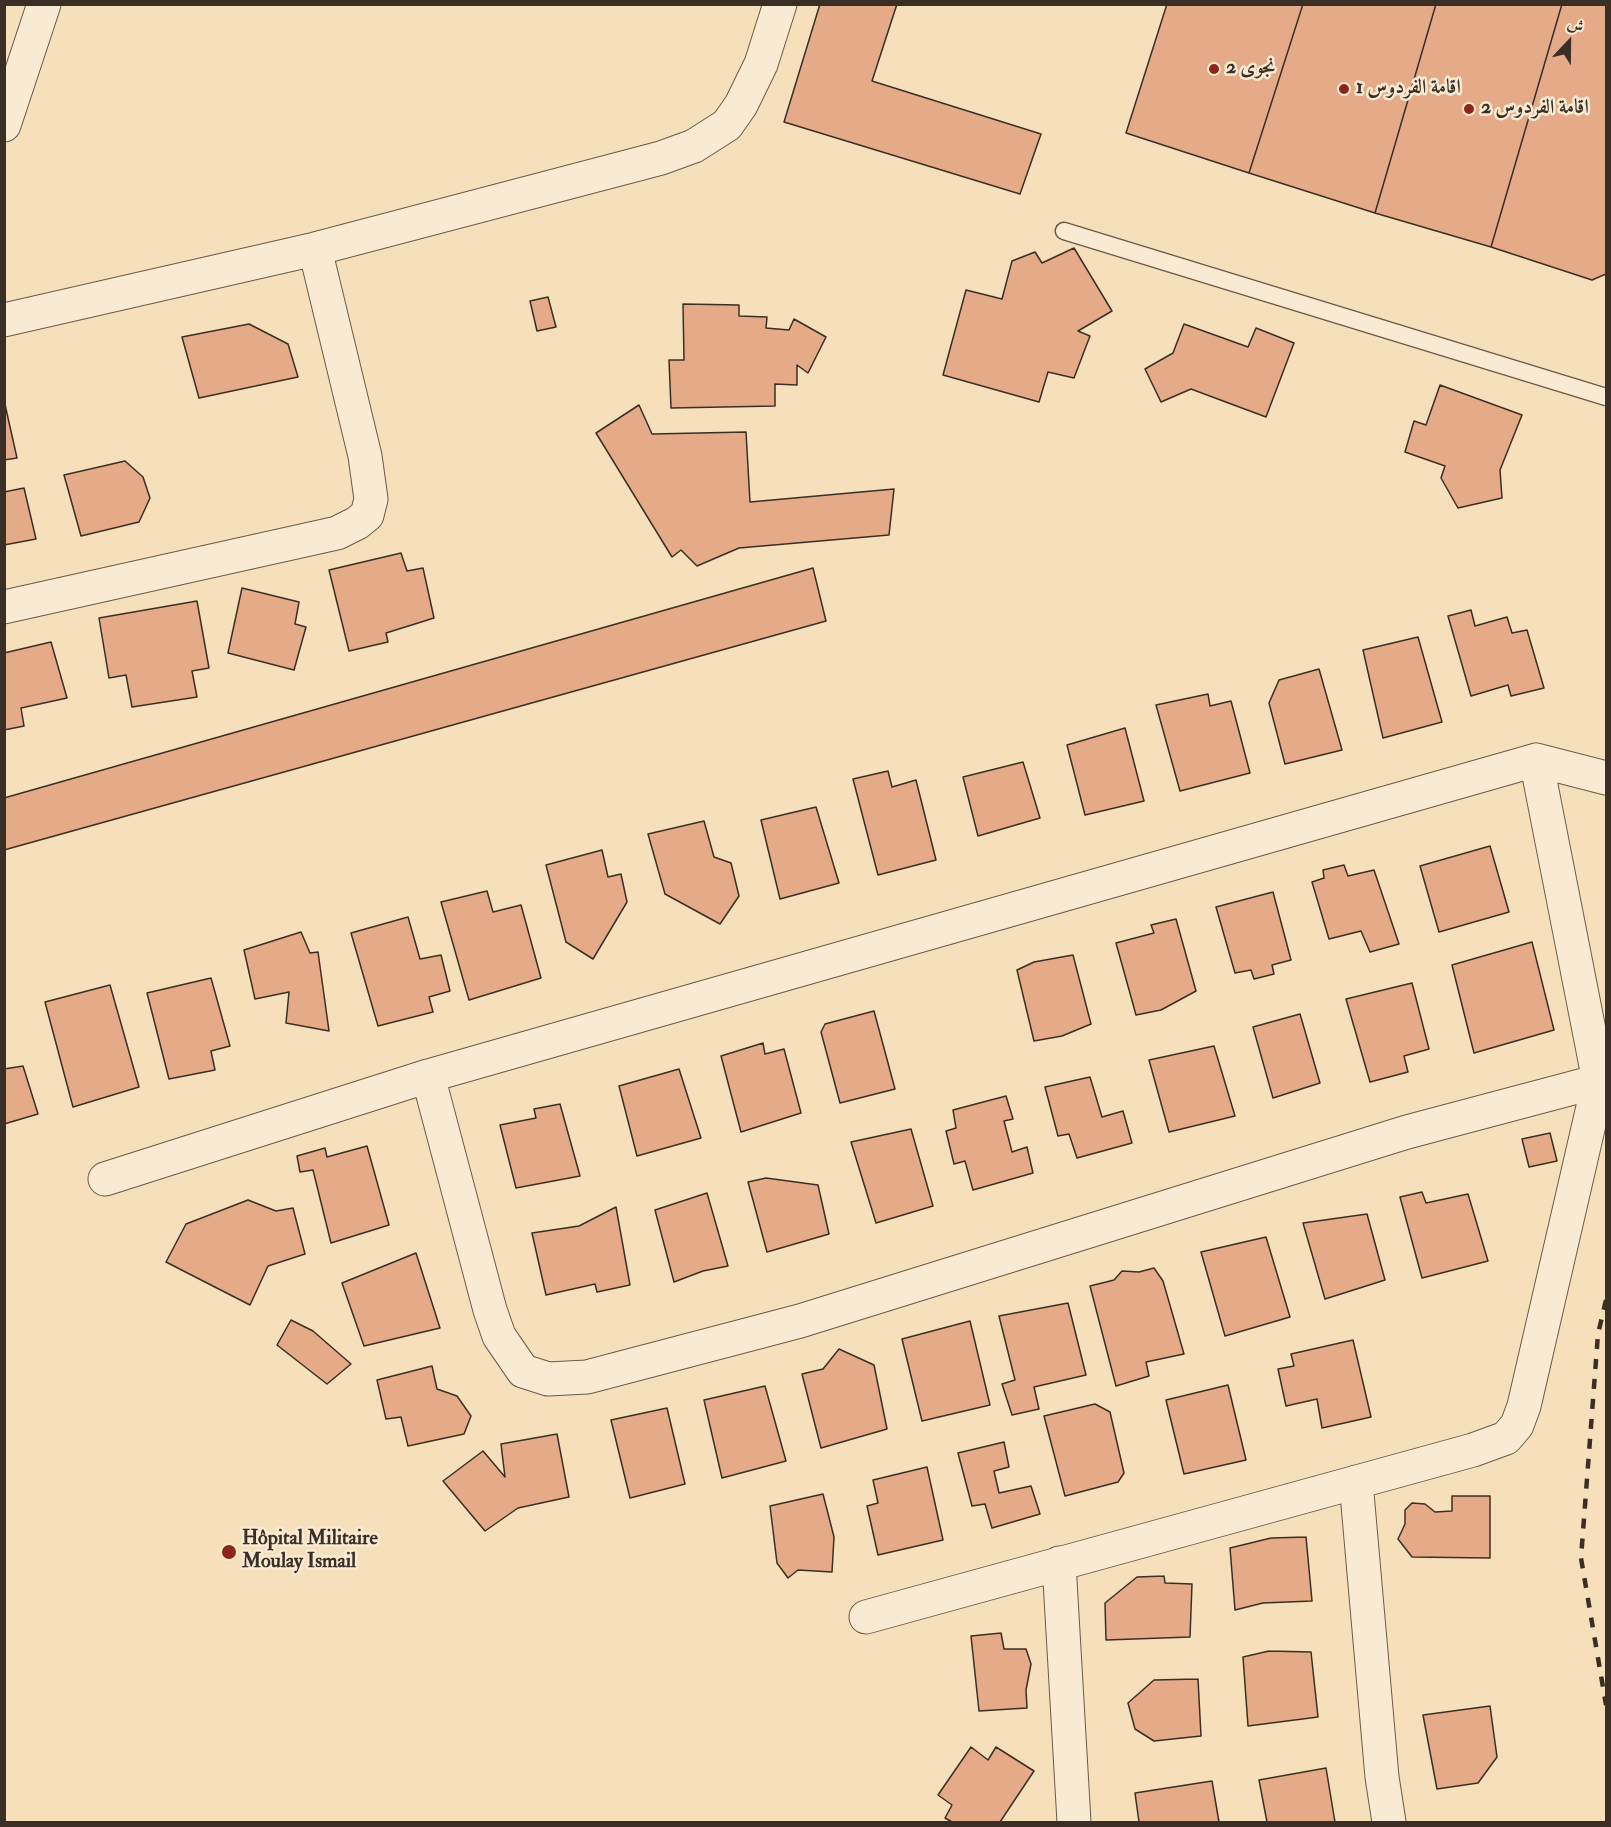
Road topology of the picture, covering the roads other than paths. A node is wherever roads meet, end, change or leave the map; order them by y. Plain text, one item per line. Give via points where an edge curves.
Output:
1 (44, 4) edge
2 (780, 4) edge
3 (4, 125) edge
4 (1064, 231) dead end
5 (315, 249) junction
6 (4, 320) edge
7 (1606, 397) edge
8 (4, 607) edge
9 (1536, 760) junction
10 (1606, 778) edge
11 (1603, 1073) edge
12 (428, 1076) junction
13 (105, 1179) dead end
14 (1356, 1482) junction
15 (1059, 1563) junction
16 (866, 1617) dead end
17 (1074, 1822) edge
18 (1389, 1822) edge

1 - 3 street
2 - 5 street via 761,64 741,105 727,125 694,146
4 - 7 lane
5 - 6 street
5 - 8 street via 365,456 371,499 368,515 337,533
9 - 10 street
9 - 11 street
9 - 12 street
11 - 12 street via 800,1321 565,1380 536,1377 523,1371 499,1336
11 - 14 street via 1517,1425 1506,1438 1496,1442
12 - 13 street
14 - 15 street
14 - 18 street
15 - 16 street
15 - 17 street

